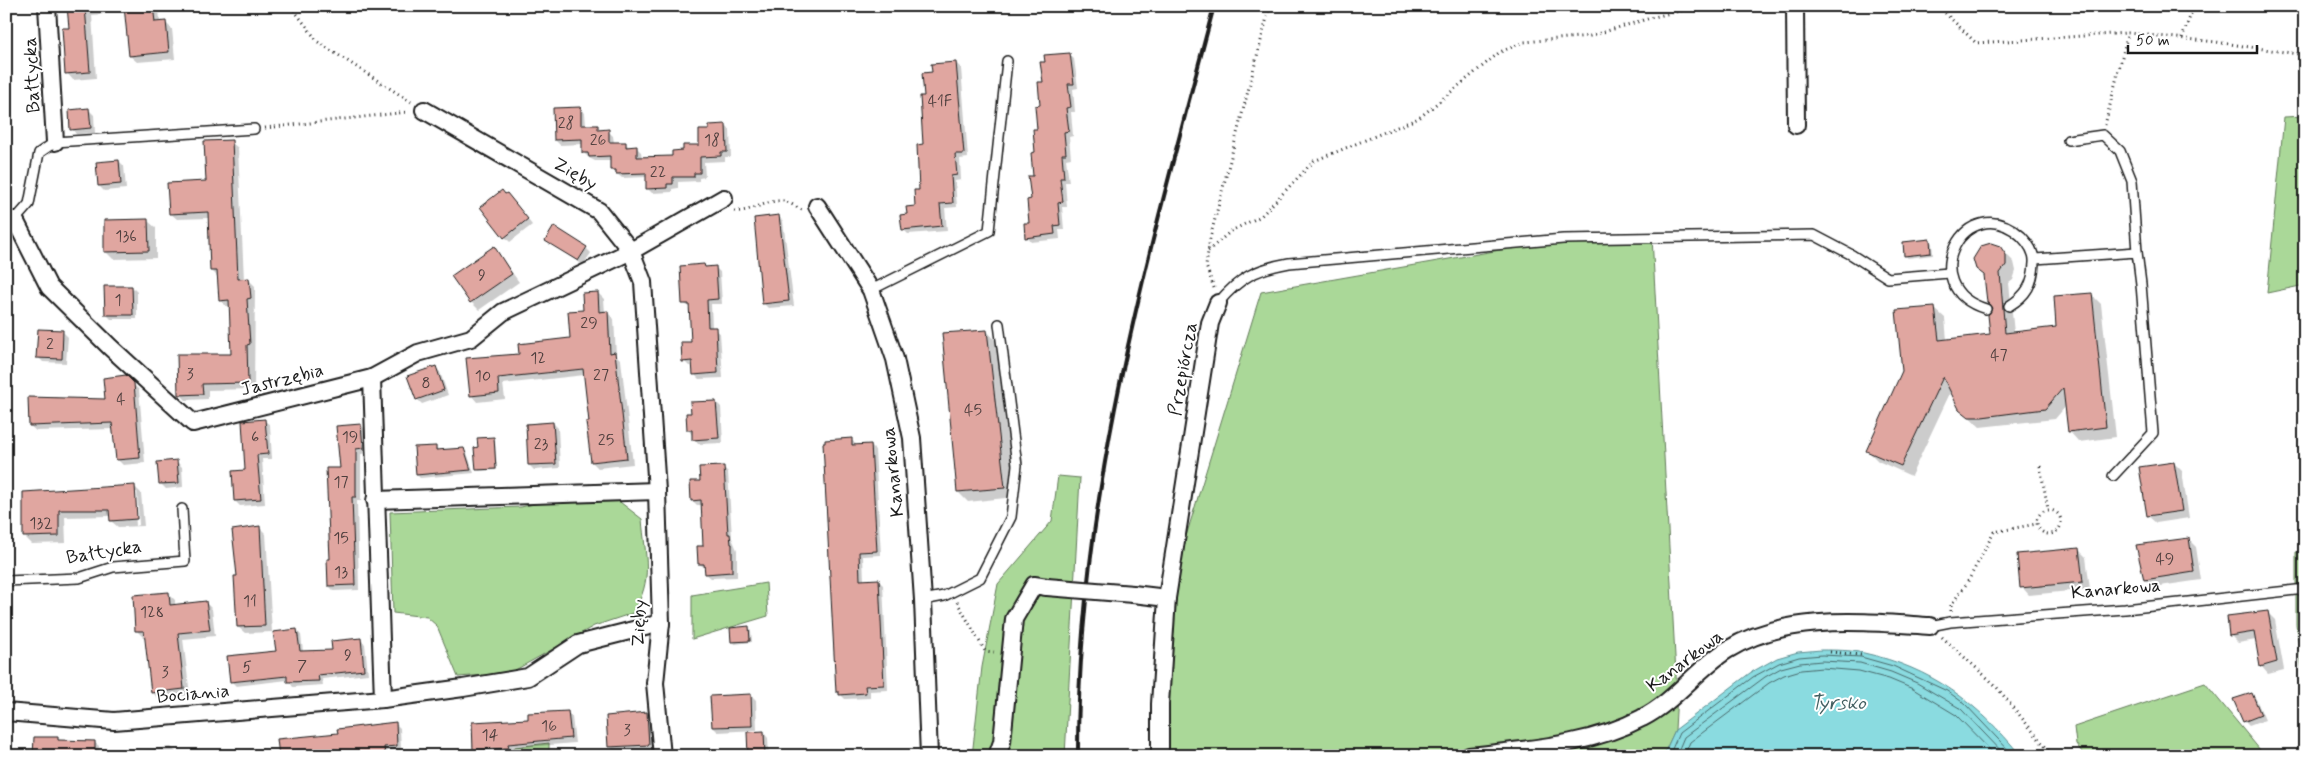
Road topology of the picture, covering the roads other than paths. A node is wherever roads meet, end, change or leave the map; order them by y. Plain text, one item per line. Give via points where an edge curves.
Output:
1 (47, 6) edge
2 (1795, 6) edge
3 (1007, 61) dead end
4 (424, 110) road end
5 (1796, 125) dead end
6 (254, 130) road end
7 (2068, 140) dead end
8 (55, 142) junction
9 (720, 200) road end
10 (819, 209) road end
11 (11, 220) edge
12 (631, 251) junction
13 (2137, 252) junction
14 (2035, 259) junction
15 (1949, 273) junction
16 (871, 290) junction
17 (1218, 303) joint
18 (2009, 306) dead end
19 (1986, 309) dead end
20 (999, 324) dead end
21 (372, 378) junction
22 (2113, 476) dead end
23 (657, 491) junction
24 (375, 500) junction
25 (182, 509) dead end
26 (6, 581) edge
27 (2305, 589) edge
28 (1167, 598) junction
29 (923, 600) junction
30 (661, 623) junction
31 (1930, 626) joint
32 (382, 699) junction
33 (6, 712) edge
34 (662, 756) edge
35 (929, 756) edge
36 (997, 756) edge
37 (1160, 756) edge
38 (1469, 756) edge

1 - 8 street, Bałtycka
2 - 5 street
3 - 16 lane via 989,231
4 - 12 street, Zięby via 599,211
6 - 8 lane
7 - 13 lane via 2103,135 2120,151 2132,181
8 - 11 lane via 39,153 29,204
9 - 12 street, Jastrzębia
10 - 16 street, Kanarkowa
11 - 21 street, Jastrzębia via 49,286 193,423
12 - 21 street, Jastrzębia via 503,312 471,338 418,353
12 - 23 street, Zięby via 644,282
13 - 14 lane
13 - 22 lane via 2153,433
14 - 15 lane via 2029,243 2010,227 1995,223 1979,225 1965,232 1957,241 1949,258
14 - 18 lane via 2028,290
15 - 17 lane via 1888,278 1852,254 1814,235 1563,239 1267,267 1237,283
15 - 19 lane via 1958,293 1975,306
16 - 29 street, Kanarkowa via 895,359 912,438
17 - 28 street, Przepiórcza via 1210,324
20 - 29 lane via 1017,465 1011,517 980,578 952,593
21 - 24 street
23 - 24 street
23 - 30 street, Zięby
24 - 32 street
25 - 26 lane, Bałtycka via 185,562 113,567 79,578
27 - 31 lane, Kanarkowa via 2124,610
28 - 36 street, bridge via 1034,584 1014,619 1002,742
28 - 37 street
29 - 35 street, Kanarkowa
30 - 32 street, Bociania via 578,644 528,677
30 - 34 street, Zięby via 655,683
31 - 38 street, Kanarkowa via 1858,622 1790,626 1727,650 1642,718 1593,736 1549,747
32 - 33 street, Bociania via 114,721

